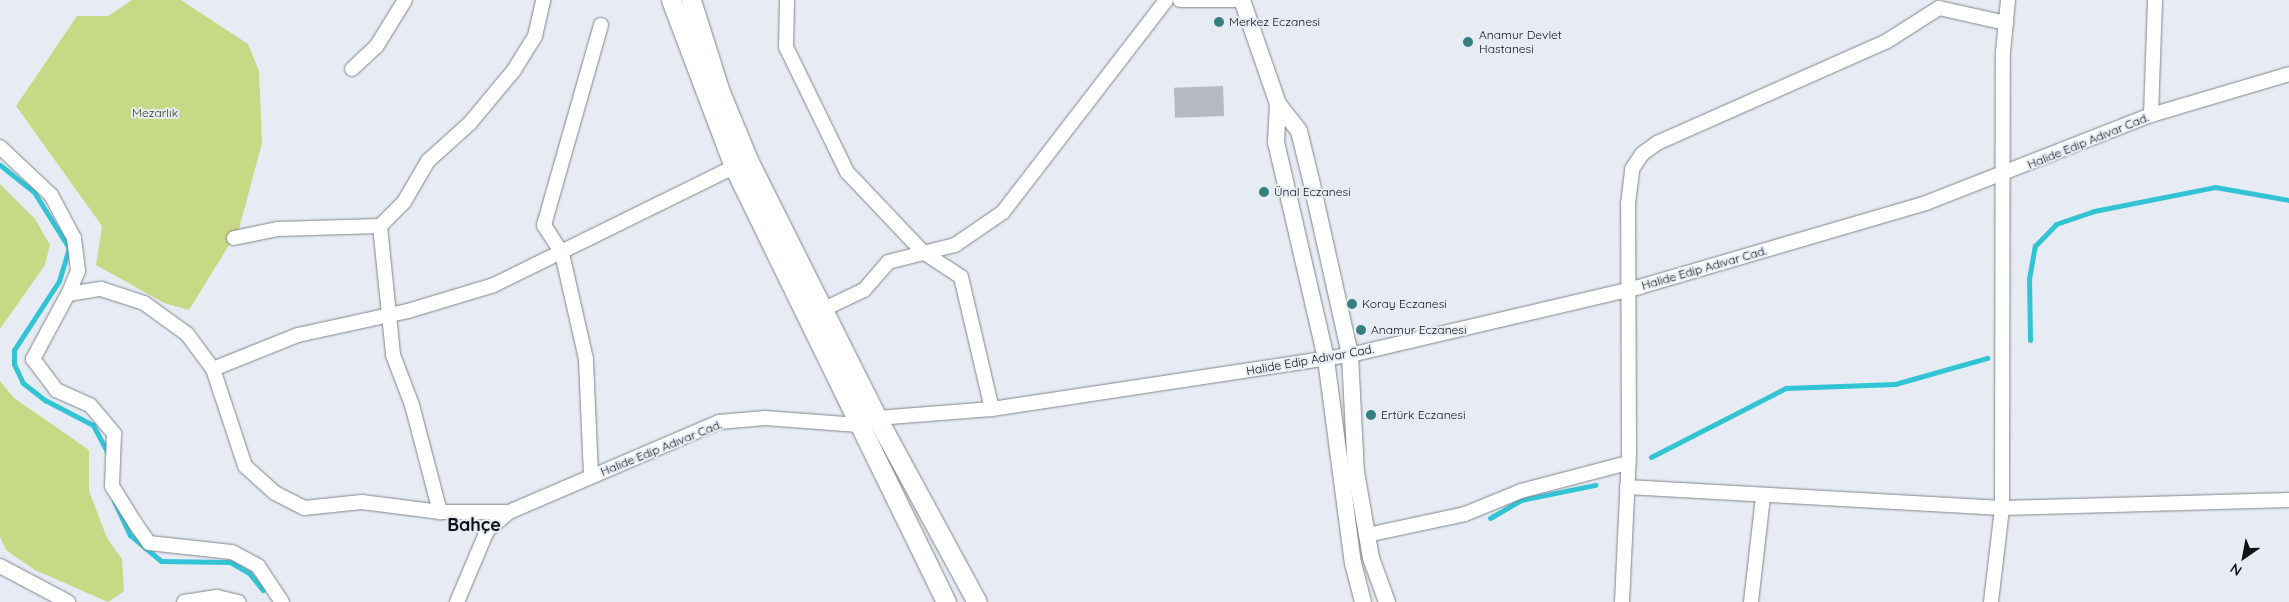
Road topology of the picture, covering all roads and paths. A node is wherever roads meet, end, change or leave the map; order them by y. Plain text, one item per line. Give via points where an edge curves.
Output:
1 (405, 0) edge
2 (544, 0) edge
3 (671, 0) edge
4 (691, 0) edge
5 (787, 0) edge
6 (1166, 0) edge
7 (1180, 0) edge
8 (1242, 0) edge
9 (2008, 0) edge
10 (2155, 0) edge
11 (1933, 4) edge
12 (2006, 23) junction
13 (601, 25) dead end
14 (352, 69) dead end
15 (2289, 74) edge
16 (1278, 104) junction
17 (2151, 115) junction
18 (0, 147) edge
19 (734, 167) junction
20 (2005, 175) junction
21 (380, 226) junction
22 (234, 238) dead end
23 (923, 252) junction
24 (562, 253) junction
25 (1628, 289) junction
26 (68, 294) junction
27 (822, 310) junction
28 (388, 315) junction
29 (1350, 355) junction
30 (1326, 359) junction
31 (213, 370) junction
32 (992, 409) junction
33 (877, 418) junction
34 (859, 425) junction
35 (1628, 463) junction
36 (591, 476) junction
37 (1628, 487) junction
38 (1763, 497) junction
39 (2289, 500) edge
40 (2002, 508) junction
41 (440, 512) junction
42 (509, 512) junction
43 (1367, 535) junction
44 (0, 566) edge
45 (68, 602) edge
46 (184, 602) edge
47 (238, 602) edge
48 (282, 602) edge
49 (457, 602) edge
50 (946, 602) edge
51 (977, 602) edge
52 (1363, 602) edge
53 (1387, 602) edge
54 (1622, 602) edge
55 (1751, 602) edge
56 (1991, 602) edge

1 - 14 street via 376,47
2 - 21 street via 535,36 514,70 470,123 428,161 404,202
3 - 19 main road
4 - 27 main road via 720,92 748,160
5 - 23 street via 786,47 847,172
6 - 23 street via 1004,212 955,245
7 - 8 street
8 - 16 street
9 - 12 street
10 - 17 street
11 - 12 street
11 - 25 street via 1887,41 1657,143 1642,154 1632,169 1628,204
12 - 20 street
13 - 24 street via 544,225
15 - 17 street, Halide Edip Adıvar Cad.
16 - 29 street via 1299,131
16 - 30 street via 1276,142
17 - 20 street, Halide Edip Adıvar Cad.
18 - 26 street via 51,195 74,238 78,271
19 - 24 street
19 - 34 main road
20 - 25 street, Halide Edip Adıvar Cad. via 1926,203
20 - 40 street
21 - 22 street via 278,229
21 - 28 street
23 - 27 street via 888,262 864,290
23 - 32 street via 961,277
24 - 28 street via 494,285
24 - 36 street via 586,359
25 - 29 street, Halide Edip Adıvar Cad.
25 - 35 street
26 - 31 street via 102,289 144,302 187,334
26 - 48 street via 33,359 56,390 90,405 114,434 112,486 135,522 150,543 232,552 258,566
27 - 33 main road
28 - 31 street via 298,335
28 - 41 street via 393,355 412,405
29 - 30 street, Halide Edip Adıvar Cad.
29 - 43 street via 1356,472
30 - 32 street, Halide Edip Adıvar Cad.
30 - 52 street via 1353,564
31 - 41 street via 245,466 275,492 304,508 362,502
32 - 33 street, Halide Edip Adıvar Cad.
33 - 34 street, Halide Edip Adıvar Cad.
33 - 51 main road
34 - 36 street, Halide Edip Adıvar Cad. via 765,418 719,422
34 - 50 main road
35 - 37 street
35 - 43 street via 1521,491 1465,514
36 - 42 street, Halide Edip Adıvar Cad.
37 - 38 street
37 - 54 street
38 - 40 street
38 - 55 street
39 - 40 street
40 - 56 street
41 - 42 street
42 - 49 street, Halide Edip Adıvar Cad. via 487,531
43 - 53 street
44 - 45 street
46 - 47 street via 217,596

